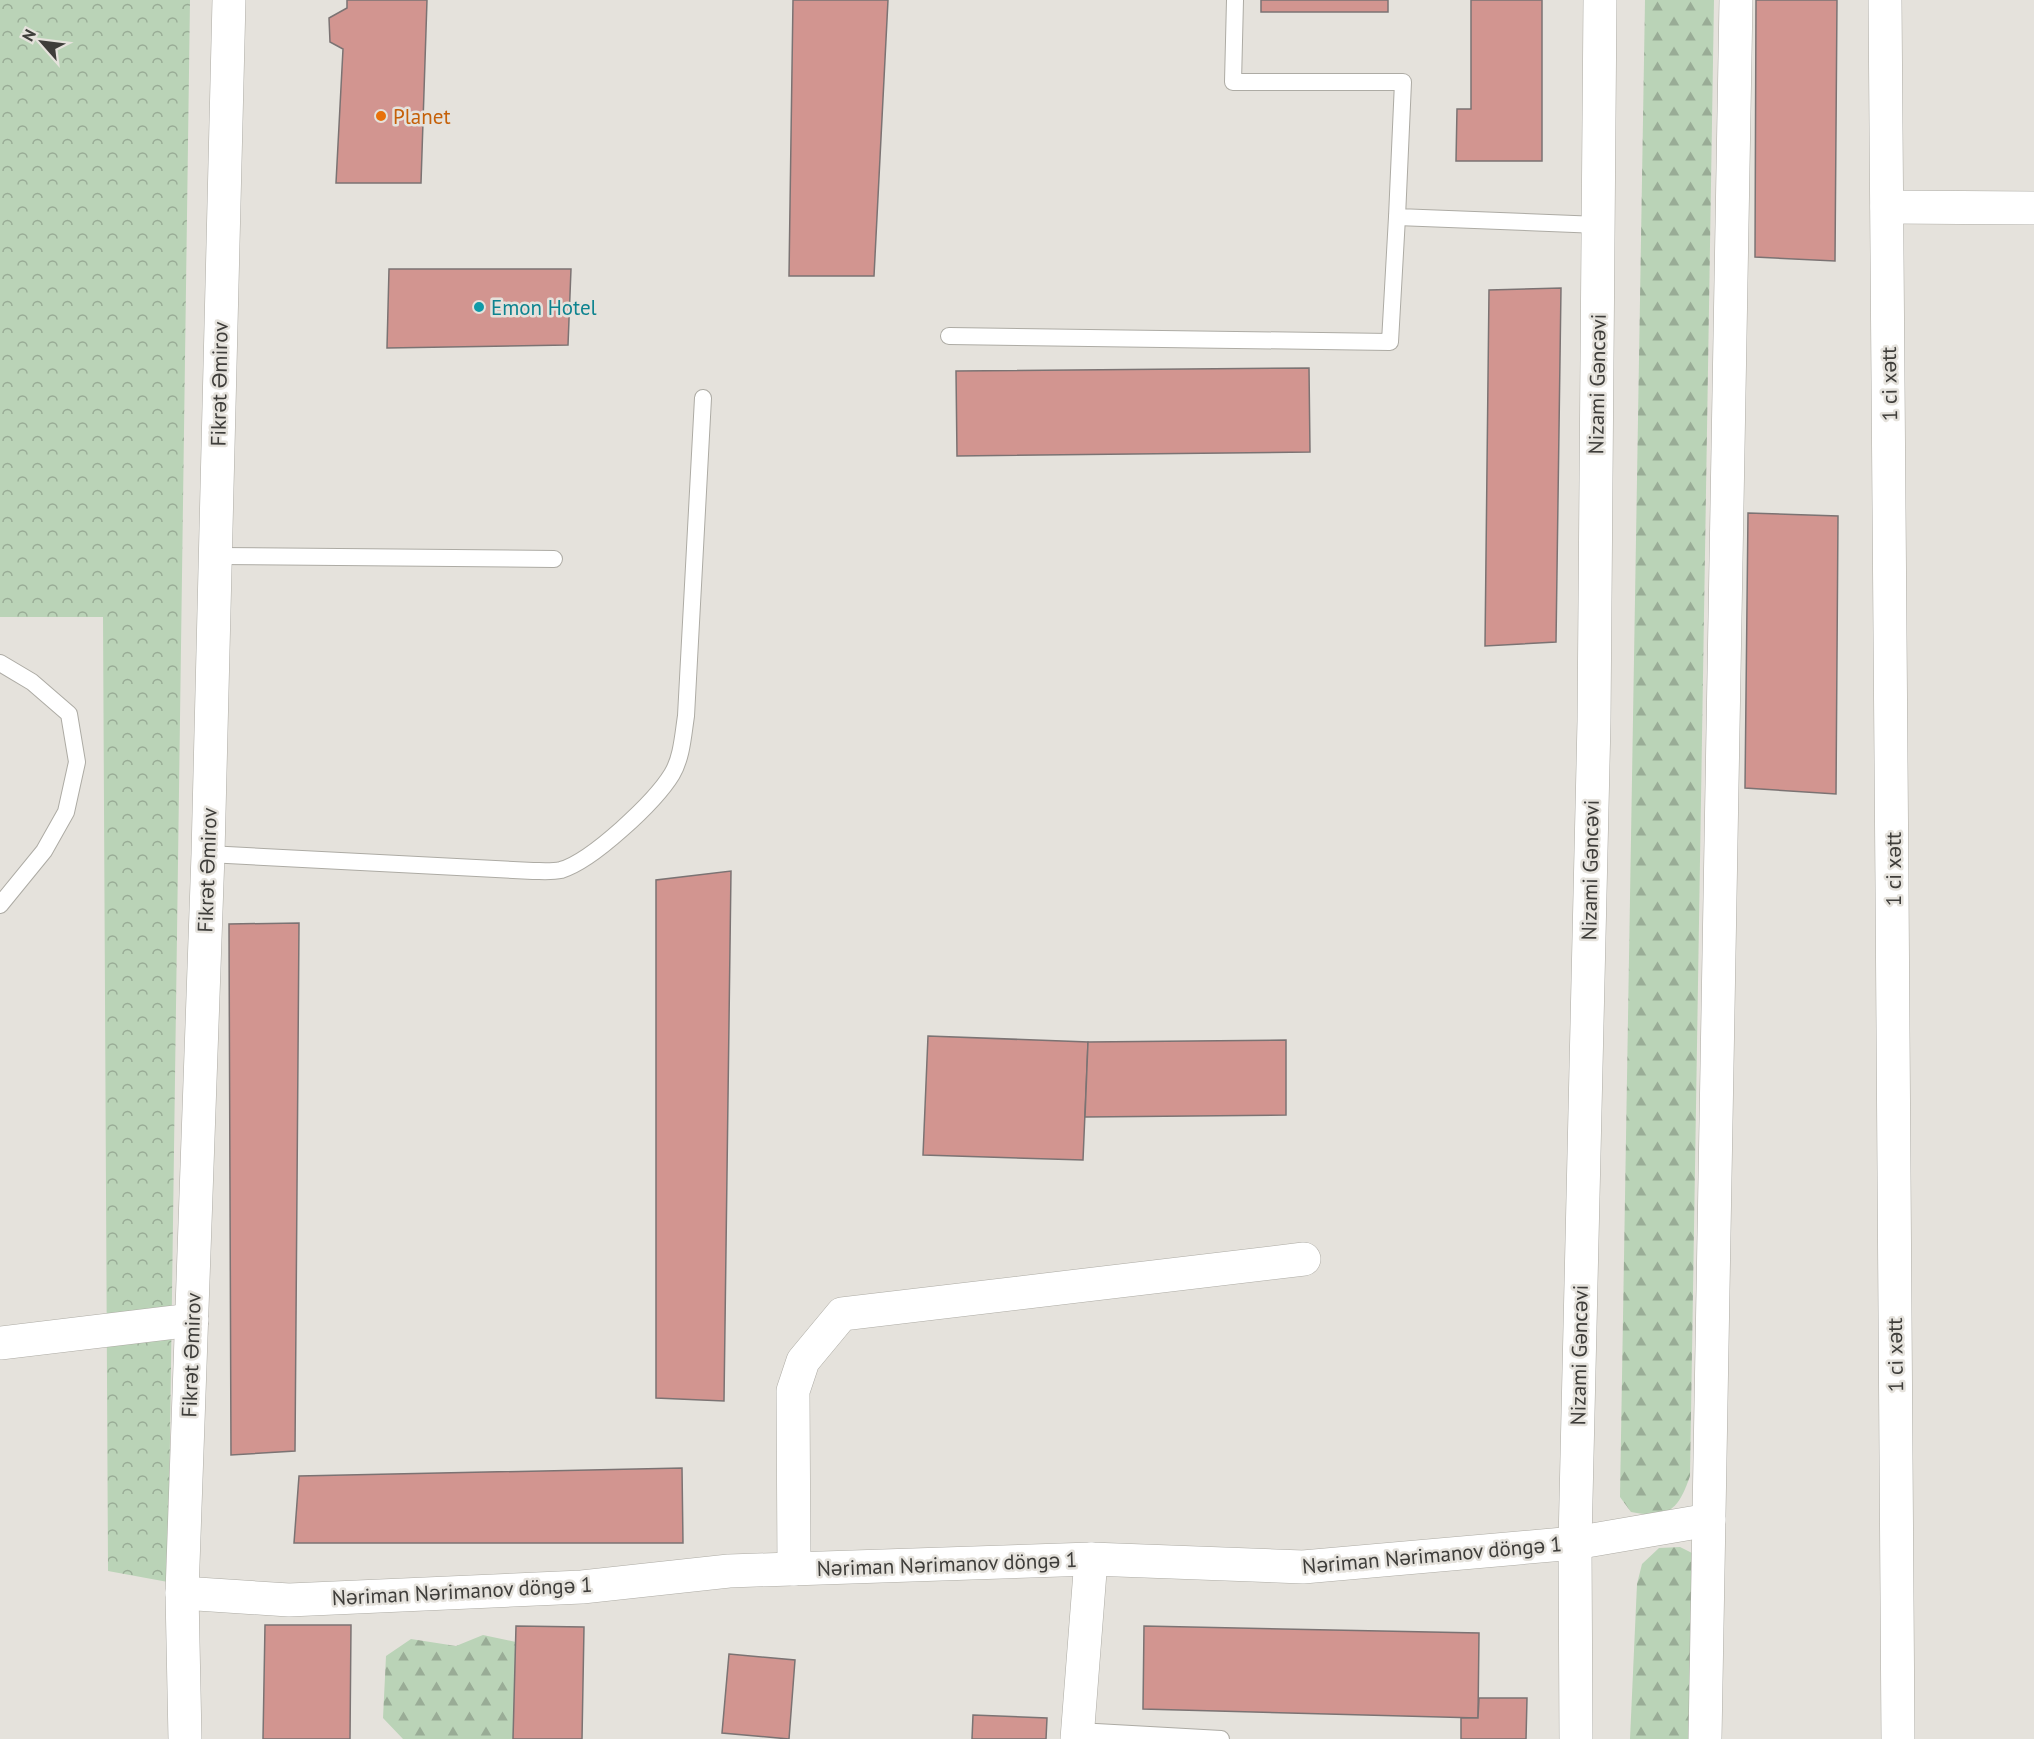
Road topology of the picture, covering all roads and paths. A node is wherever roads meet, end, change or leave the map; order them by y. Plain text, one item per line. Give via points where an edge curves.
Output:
1 (229, 0) edge
2 (1235, 0) edge
3 (1600, 0) edge
4 (1736, 0) edge
5 (1885, 0) edge
6 (1887, 207) junction
7 (2034, 208) edge
8 (1396, 217) junction
9 (1599, 225) junction
10 (949, 336) dead end
11 (703, 398) dead end
12 (215, 556) junction
13 (554, 559) dead end
14 (0, 663) edge
15 (208, 854) junction
16 (0, 905) edge
17 (1304, 1259) dead end
18 (192, 1320) junction
19 (0, 1343) edge
20 (1709, 1520) junction
21 (1575, 1543) junction
22 (1091, 1559) junction
23 (794, 1569) junction
24 (182, 1593) junction
25 (1077, 1735) edge
26 (185, 1739) edge
27 (1221, 1739) edge
28 (1576, 1739) edge
29 (1705, 1739) edge
30 (1898, 1739) edge

1 - 12 street, Fikrət Əmirov
2 - 8 lane via 1233,82 1403,82
3 - 9 street, Nizami Gəncəvi
4 - 20 street
5 - 6 street, 1 ci xətt
6 - 7 street
6 - 30 street, 1 ci xətt
8 - 9 lane
8 - 10 lane via 1390,342
9 - 21 street, Nizami Gəncəvi via 1594,721
11 - 15 lane via 686,716 679,758 671,775 641,811 610,840 560,870 533,871
12 - 13 lane
12 - 15 street, Fikrət Əmirov
14 - 16 lane via 32,682 69,714 77,762 66,812 44,851
15 - 18 street, Fikrət Əmirov
17 - 23 street via 842,1314 803,1361 793,1391
18 - 19 street
18 - 24 street, Fikrət Əmirov
20 - 21 street, Nəriman Nərimanov döngə 1
20 - 29 street
21 - 22 street, Nəriman Nərimanov döngə 1 via 1303,1567
21 - 28 street, Nizami Gəncəvi
22 - 23 street, Nəriman Nərimanov döngə 1
22 - 25 street
23 - 24 street, Nəriman Nərimanov döngə 1 via 729,1571 582,1587 289,1600
24 - 26 street, Fikrət Əmirov
25 - 27 lane

